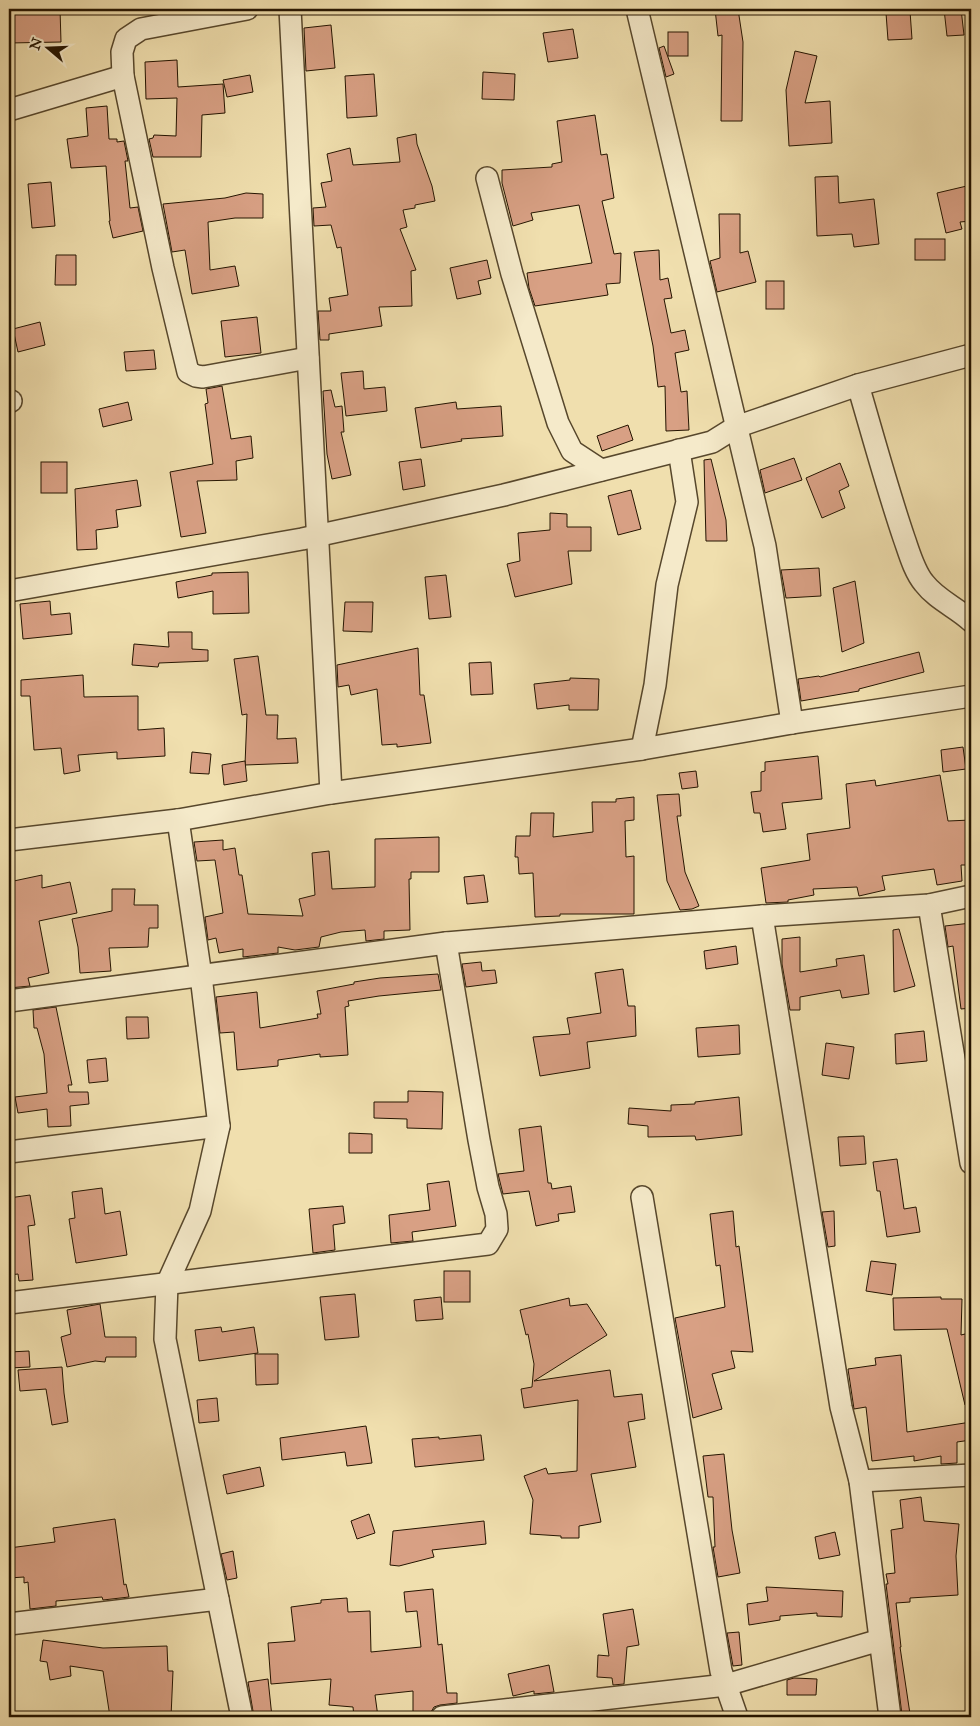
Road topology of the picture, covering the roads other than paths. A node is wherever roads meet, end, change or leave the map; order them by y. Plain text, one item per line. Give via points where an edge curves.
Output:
1 (247, 9) edge
2 (290, 9) edge
3 (637, 9) edge
4 (122, 76) junction
5 (9, 110) edge
6 (487, 178) dead end
7 (971, 355) edge
8 (308, 358) junction
9 (858, 384) junction
10 (736, 426) junction
11 (679, 450) junction
12 (601, 470) junction
13 (317, 536) junction
14 (9, 591) edge
15 (971, 621) edge
16 (971, 696) edge
17 (792, 723) junction
18 (642, 749) junction
19 (331, 793) junction
20 (178, 820) junction
21 (9, 840) edge
22 (971, 896) edge
23 (929, 904) junction
24 (762, 916) junction
25 (446, 943) junction
26 (201, 976) junction
27 (9, 1001) edge
28 (219, 1126) junction
29 (9, 1152) edge
30 (971, 1162) edge
31 (642, 1197) dead end
32 (167, 1284) junction
33 (9, 1303) edge
34 (971, 1475) edge
35 (860, 1481) junction
36 (218, 1599) junction
37 (9, 1624) edge
38 (880, 1640) junction
39 (726, 1685) junction
40 (585, 1710) edge
41 (242, 1717) edge
42 (442, 1717) edge
43 (737, 1717) edge
44 (890, 1717) edge

1 - 4 street via 141,28 126,39 122,52
2 - 8 street
3 - 10 street
4 - 5 street
4 - 8 street via 188,372 203,377
6 - 12 street via 512,274 558,423 572,451
7 - 9 street
8 - 13 street
9 - 10 street
9 - 15 street via 912,559 923,582 938,598
10 - 11 street via 712,442
10 - 17 street via 765,546
11 - 12 street
11 - 18 street via 687,502 667,585 655,685
12 - 13 street
13 - 14 street
13 - 19 street
16 - 17 street
17 - 18 street
18 - 19 street
19 - 20 street
20 - 21 street
20 - 26 street
22 - 23 street
23 - 24 street
23 - 30 street
24 - 25 street
24 - 35 street via 842,1407
25 - 26 street
25 - 32 street via 479,1140 496,1214 497,1229 488,1244
26 - 27 street
26 - 28 street
28 - 29 street
28 - 32 street via 200,1211
31 - 39 street via 721,1671
32 - 33 street
32 - 36 street via 164,1339
34 - 35 street
35 - 38 street
36 - 37 street
36 - 41 street
38 - 39 street
38 - 44 street
39 - 40 street
39 - 43 street
40 - 42 street

